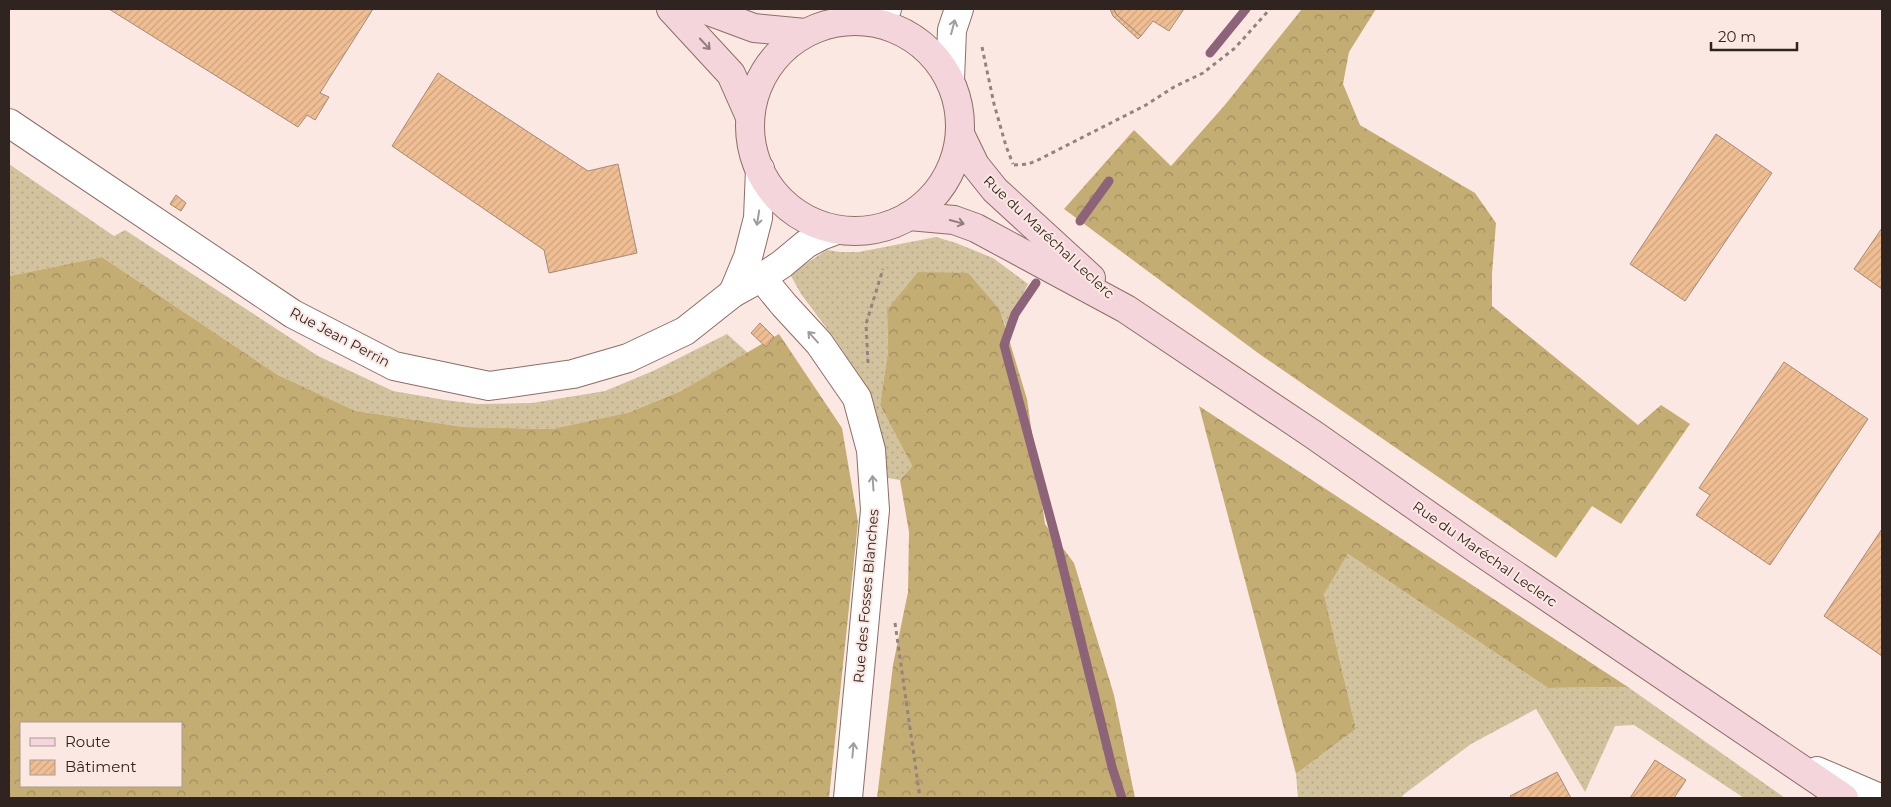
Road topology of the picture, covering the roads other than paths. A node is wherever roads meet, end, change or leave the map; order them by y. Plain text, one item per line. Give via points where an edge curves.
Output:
1 (671, 9) edge
2 (702, 9) edge
3 (887, 9) edge
4 (959, 9) edge
5 (861, 19) junction
6 (805, 33) junction
7 (950, 80) junction
8 (750, 117) junction
9 (9, 123) edge
10 (961, 136) junction
11 (760, 169) junction
12 (909, 216) junction
13 (837, 230) junction
14 (764, 276) junction
15 (732, 293) junction
16 (1126, 309) junction
17 (1776, 752) junction
18 (848, 798) edge
19 (1844, 798) edge
20 (1880, 798) edge

1 -> 8 main road via 731,74
2 - 6 main road via 754,28
3 - 5 street
7 -> 4 street via 952,30
5 - 6 main road via 827,23
5 - 7 main road via 894,26 923,44 945,69
6 - 8 main road via 772,60 756,90
7 - 10 main road via 959,100
8 - 11 main road via 754,156
9 - 15 street, Rue Jean Perrin via 293,314 394,366 488,386 573,374 628,358 685,331
10 - 12 main road via 952,172 930,201
10 - 16 main road, Rue du Maréchal Leclerc via 975,165 995,190
11 - 13 main road via 770,189 796,214
11 -> 15 street, Rue Jean Perrin via 758,218 748,257
12 - 13 main road via 901,222 865,232
12 -> 16 main road, Rue du Maréchal Leclerc via 954,220 976,228
13 - 14 street, Rue Jean Perrin via 806,244
14 - 15 street, Rue Jean Perrin
18 -> 14 street, Rue des Fosses Blanches via 875,510 871,450 856,398 819,343 770,288
16 - 17 main road, Rue du Maréchal Leclerc
17 - 19 main road, Rue du Maréchal Leclerc
17 - 20 street

